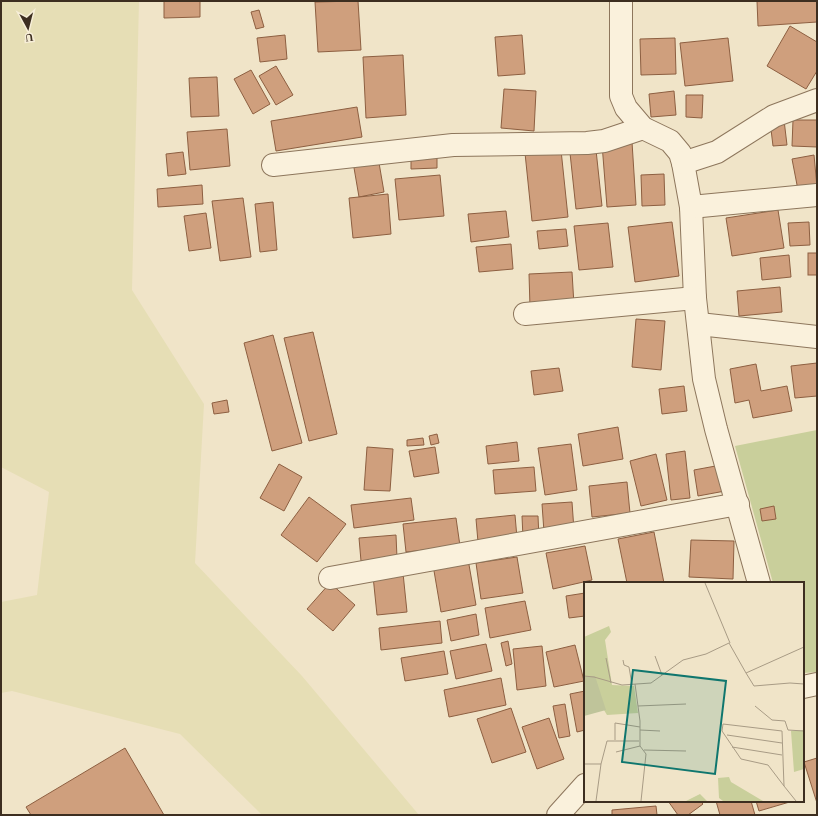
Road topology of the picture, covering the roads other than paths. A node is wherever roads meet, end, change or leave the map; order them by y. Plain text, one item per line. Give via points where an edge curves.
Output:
1 (621, 1) edge
2 (817, 100) edge
3 (643, 128) junction
4 (683, 163) junction
5 (273, 165) dead end
6 (817, 195) edge
7 (691, 207) junction
8 (695, 298) junction
9 (525, 314) dead end
10 (699, 324) junction
11 (817, 337) edge
12 (738, 504) junction
13 (330, 578) dead end
14 (759, 582) edge
15 (584, 785) edge
16 (565, 812) edge

1 - 3 street via 621,96 626,108
2 - 4 street via 774,116 717,152
3 - 4 street via 670,141 680,153
3 - 5 street via 604,141 587,143 454,145
4 - 7 street
6 - 7 street
7 - 8 street
8 - 9 street
8 - 10 street
10 - 11 street
10 - 12 street via 704,379
12 - 13 street
12 - 14 street
15 - 16 street

